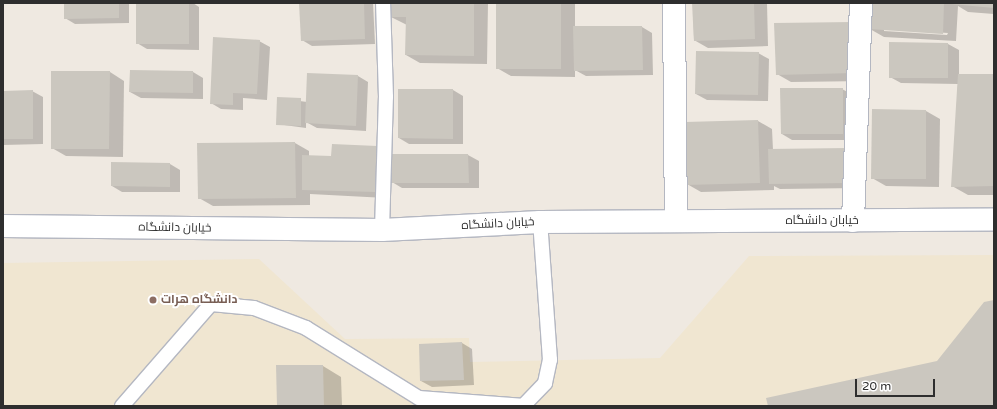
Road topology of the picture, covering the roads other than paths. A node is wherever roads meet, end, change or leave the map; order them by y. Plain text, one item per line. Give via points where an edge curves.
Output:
1 (383, 3) edge
2 (674, 3) edge
3 (861, 3) edge
4 (994, 220) edge
5 (853, 221) junction
6 (540, 222) junction
7 (676, 222) junction
8 (3, 226) edge
9 (382, 230) junction
10 (419, 402) edge
11 (525, 405) edge
12 (122, 406) edge

1 - 9 lane via 386,97
2 - 7 street
3 - 5 street
4 - 5 street, خیابان دانشگاه
5 - 7 street, خیابان دانشگاه
6 - 7 street, خیابان دانشگاه
6 - 9 street, خیابان دانشگاه
6 - 11 lane via 550,360 545,383
8 - 9 street, خیابان دانشگاه
10 - 11 lane
10 - 12 lane via 306,328 254,308 211,304

